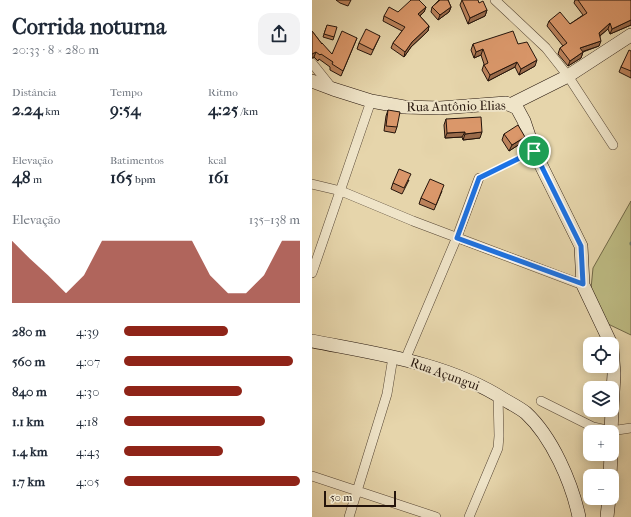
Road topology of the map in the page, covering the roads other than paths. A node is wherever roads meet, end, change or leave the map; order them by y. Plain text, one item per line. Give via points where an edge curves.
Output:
1 (495, 0) edge
2 (631, 35) edge
3 (312, 63) edge
4 (568, 76) junction
5 (312, 81) edge
6 (333, 89) junction
7 (371, 101) junction
8 (512, 104) junction
9 (612, 146) dead end
10 (479, 178) road end
11 (312, 184) edge
12 (341, 191) junction
13 (457, 238) junction
14 (312, 273) edge
15 (583, 284) junction
16 (608, 337) edge
17 (312, 341) edge
18 (399, 358) junction
19 (498, 395) junction
20 (541, 401) dead end
21 (589, 425) edge
22 (631, 428) edge
23 (619, 430) edge
24 (312, 476) edge
25 (356, 490) junction
26 (609, 505) edge
27 (349, 517) edge
28 (436, 517) edge
29 (469, 517) edge
30 (579, 517) edge
31 (608, 517) edge

1 - 4 street via 546,48
2 - 4 street
3 - 6 street
4 - 8 street
4 - 9 street
5 - 6 street, Rua Antônio Elias
6 - 7 street, Rua Antônio Elias
7 - 8 street, Rua Antônio Elias via 404,107 440,108
7 - 12 street
8 - 15 street, Rua Antônio Elias via 524,120 534,151 581,246
10 - 13 street
11 - 12 street
12 - 13 street
12 - 14 street
13 - 15 street
13 - 18 street
15 - 16 street, Rua Antônio Elias
17 - 18 street, Rua Açungui
18 - 19 street, Rua Açungui via 466,379
18 - 25 street
19 - 29 street via 498,448
19 - 30 street, Rua Açungui via 526,412 543,433 561,464
20 - 21 street
22 - 23 street
24 - 25 street
25 - 27 street
25 - 28 street
26 - 31 street

